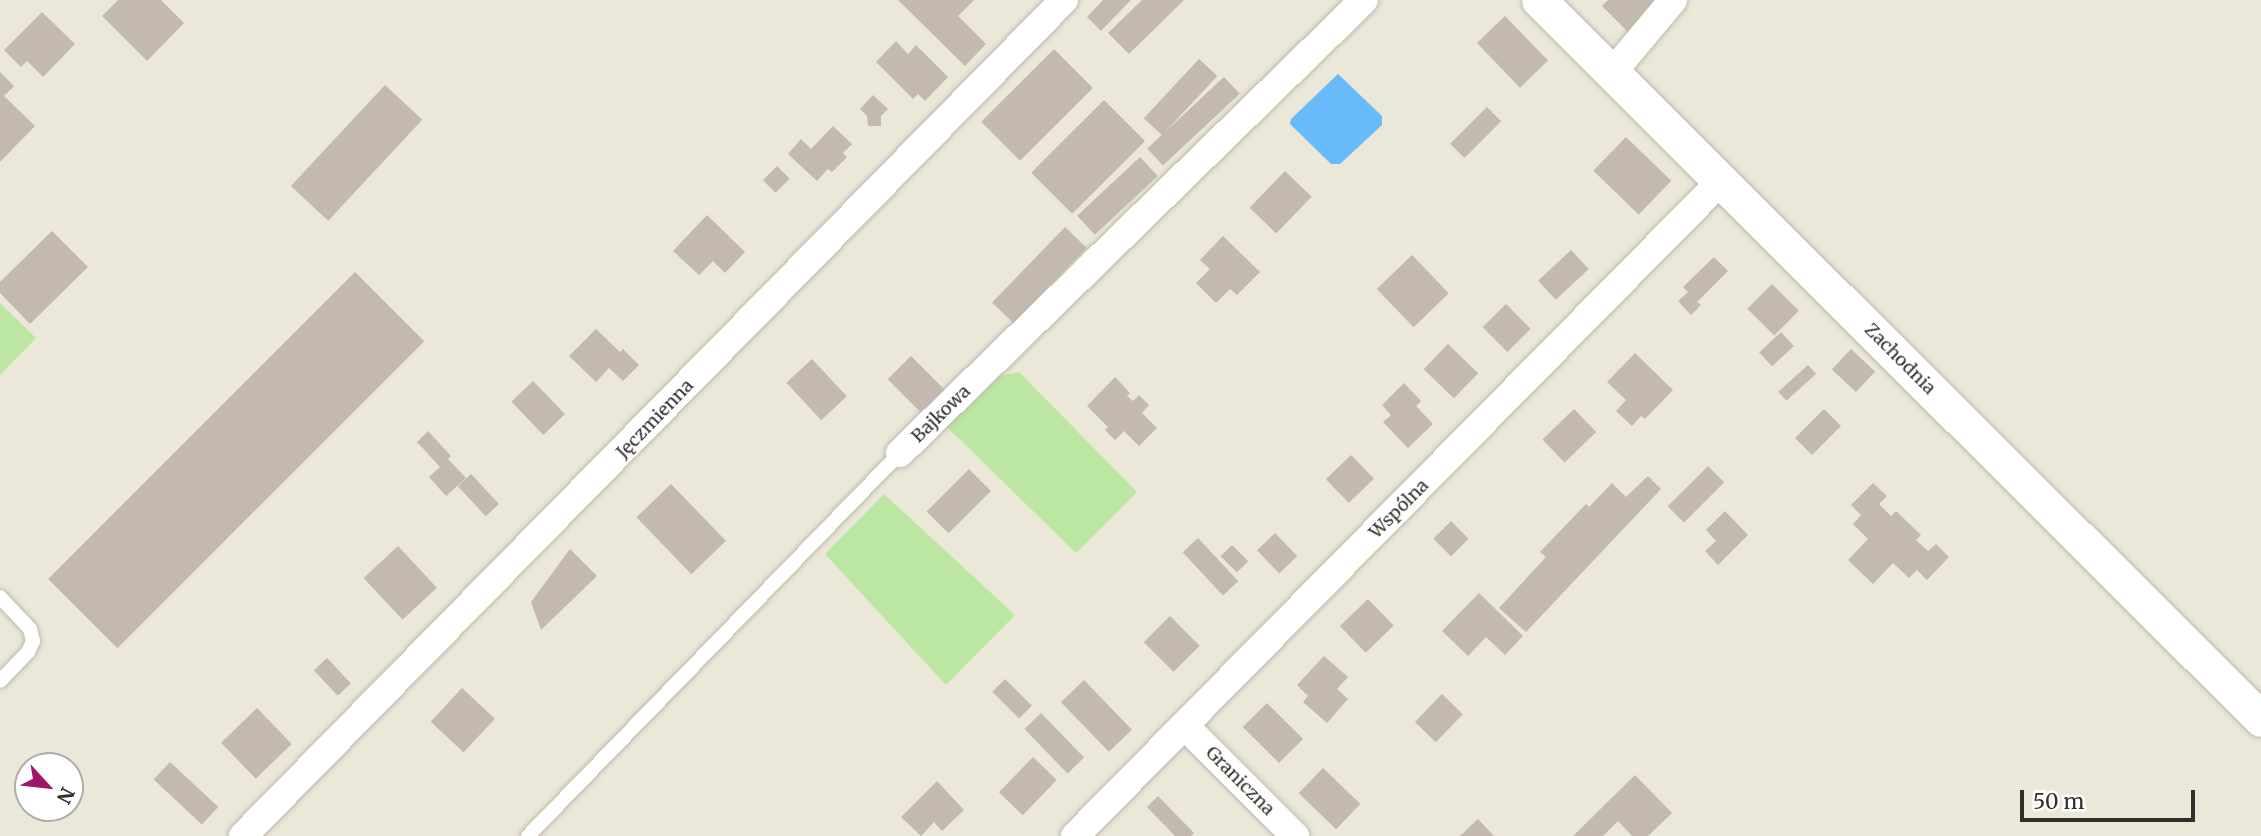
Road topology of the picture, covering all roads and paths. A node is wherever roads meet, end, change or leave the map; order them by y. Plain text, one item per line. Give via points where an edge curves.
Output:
1 (1064, 0) edge
2 (1364, 0) edge
3 (1539, 0) edge
4 (1673, 0) edge
5 (1612, 73) junction
6 (1721, 181) junction
7 (900, 453) joint
8 (0, 597) edge
9 (0, 681) edge
10 (2261, 719) edge
11 (1185, 726) junction
12 (243, 836) edge
13 (528, 836) edge
14 (1075, 836) edge
15 (1295, 836) edge

1 - 12 street, Jęczmienna
2 - 7 street, Bajkowa
3 - 5 street, Zachodnia
4 - 5 street
5 - 6 street, Zachodnia
6 - 10 street, Zachodnia
6 - 11 street, Wspólna
7 - 13 lane, Bajkowa
8 - 9 lane via 30,629 33,641
11 - 14 street, Wspólna
11 - 15 street, Graniczna

